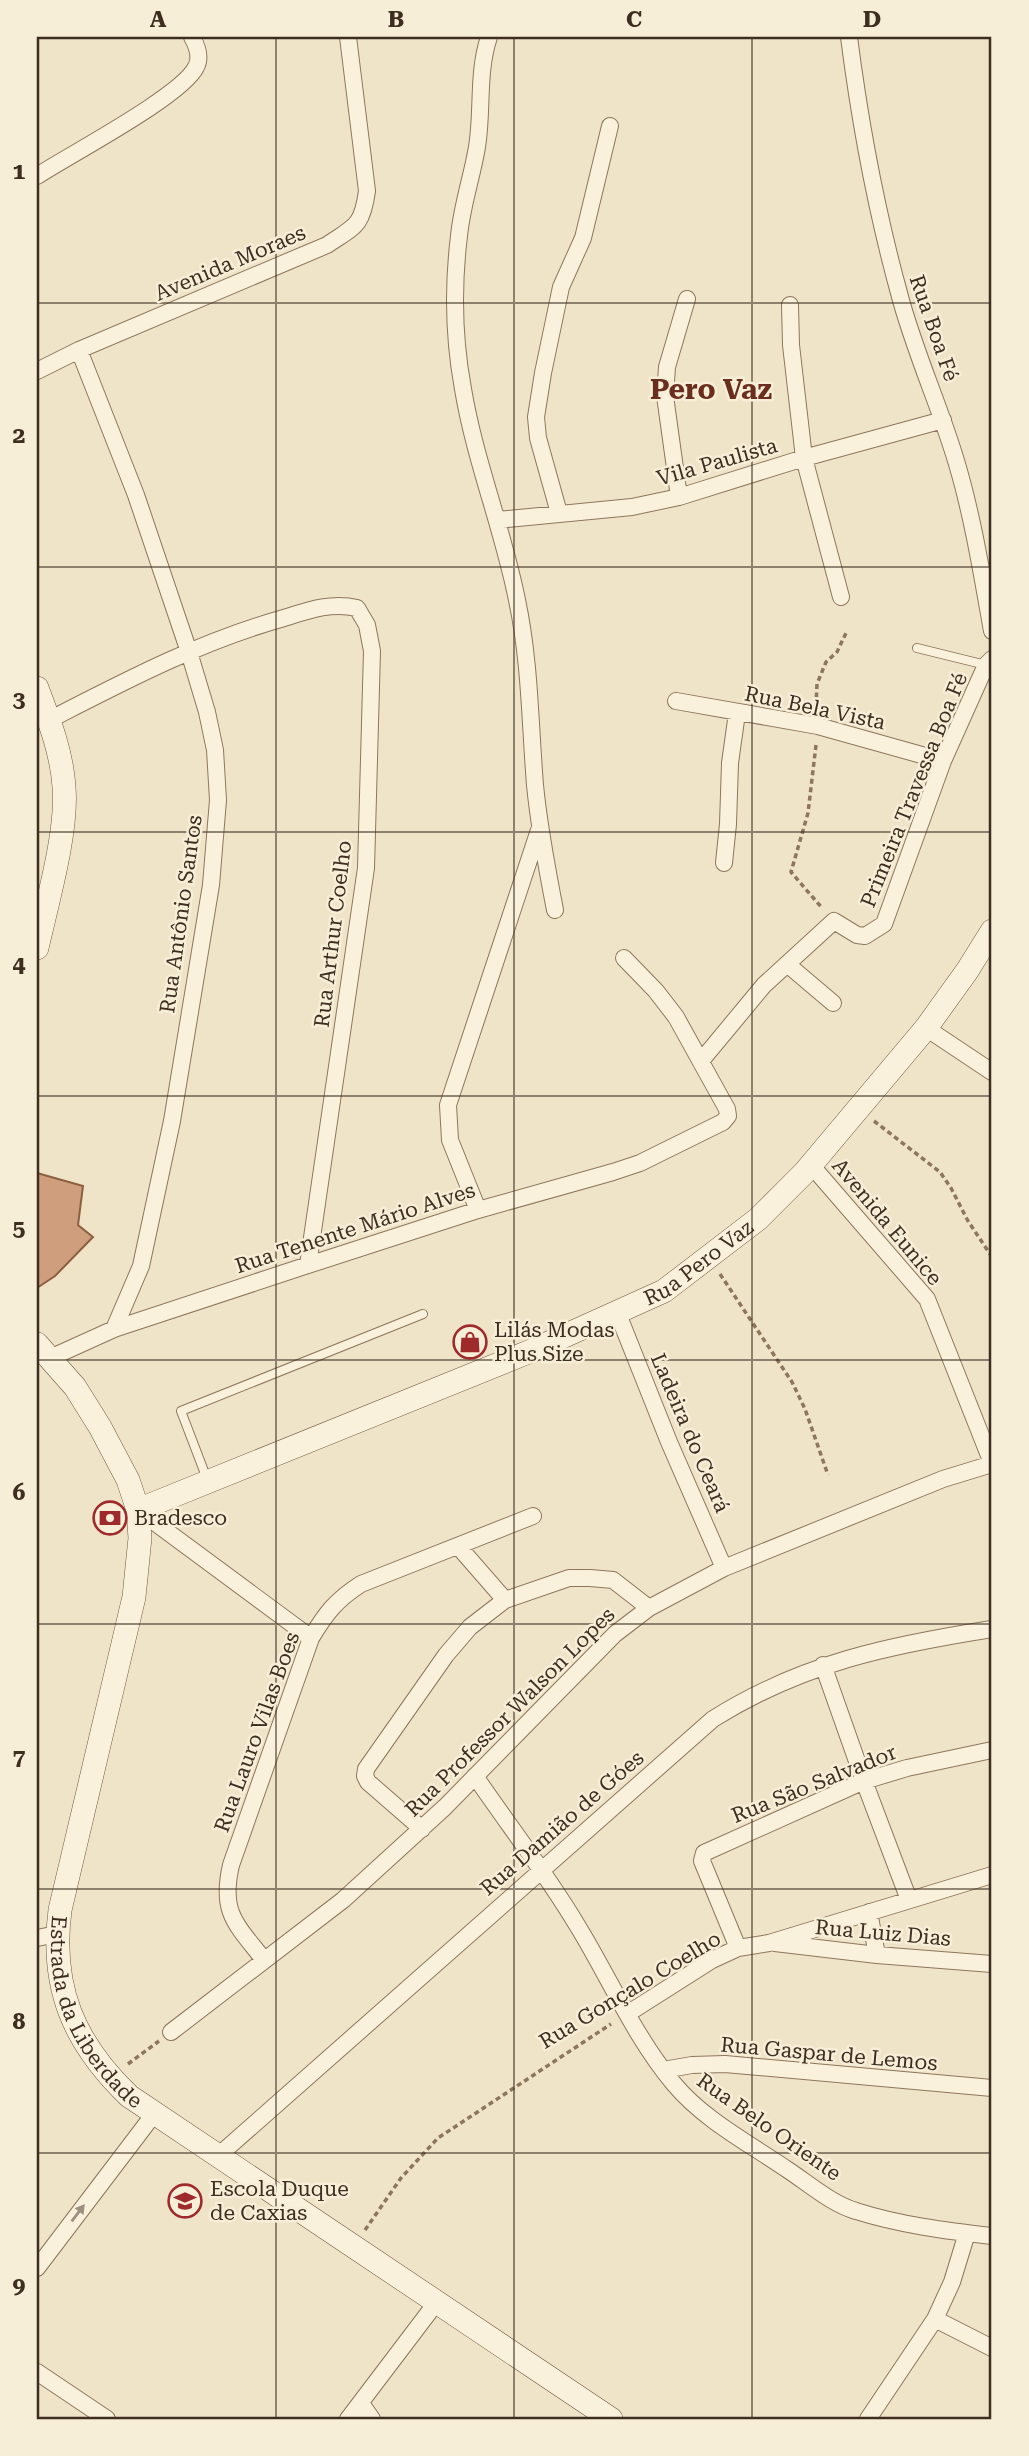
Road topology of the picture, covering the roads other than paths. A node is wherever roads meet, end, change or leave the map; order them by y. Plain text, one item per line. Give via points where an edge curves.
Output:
1 (192, 37) edge
2 (348, 37) edge
3 (489, 37) edge
4 (849, 37) edge
5 (610, 126) dead end
6 (37, 176) edge
7 (687, 299) dead end
8 (790, 305) dead end
9 (79, 350) junction
10 (37, 371) edge
11 (943, 420) junction
12 (804, 458) junction
13 (679, 497) junction
14 (559, 513) junction
15 (498, 520) junction
16 (841, 597) dead end
17 (992, 631) edge
18 (917, 648) dead end
19 (189, 652) junction
20 (989, 662) edge
21 (37, 688) edge
22 (677, 701) dead end
23 (737, 713) junction
24 (49, 720) junction
25 (943, 761) junction
26 (540, 828) junction
27 (724, 863) dead end
28 (555, 910) dead end
29 (992, 932) edge
30 (37, 948) edge
31 (624, 958) dead end
32 (787, 964) junction
33 (833, 1003) dead end
34 (926, 1028) junction
35 (701, 1062) junction
36 (992, 1072) edge
37 (811, 1165) junction
38 (478, 1210) junction
39 (308, 1265) junction
40 (423, 1314) dead end
41 (618, 1314) junction
42 (114, 1329) junction
43 (44, 1351) edge
44 (992, 1464) edge
45 (208, 1481) junction
46 (138, 1510) junction
47 (533, 1516) dead end
48 (458, 1546) junction
49 (724, 1568) junction
50 (505, 1600) junction
51 (649, 1608) junction
52 (992, 1629) edge
53 (311, 1638) junction
54 (824, 1665) junction
55 (992, 1749) edge
56 (475, 1776) junction
57 (864, 1782) junction
58 (422, 1829) junction
59 (542, 1870) junction
60 (992, 1875) edge
61 (909, 1900) junction
62 (869, 1912) junction
63 (47, 1936) edge
64 (769, 1943) junction
65 (738, 1948) junction
66 (877, 1955) junction
67 (264, 1961) junction
68 (992, 1964) edge
69 (627, 2014) junction
70 (171, 2032) road end
71 (663, 2070) junction
72 (992, 2088) edge
73 (154, 2114) junction
74 (218, 2156) junction
75 (967, 2233) junction
76 (992, 2236) edge
77 (37, 2267) edge
78 (436, 2303) junction
79 (935, 2319) junction
80 (992, 2348) edge
81 (37, 2372) edge
82 (361, 2403) junction
83 (107, 2419) edge
84 (348, 2419) edge
85 (372, 2419) edge
86 (611, 2419) edge
87 (868, 2419) edge

1 - 6 street via 199,62 181,85
2 - 9 street, Avenida Moraes via 366,191 358,225 327,245
3 - 15 street via 478,145 459,236 456,288 462,387
4 - 11 street, Rua Boa Fé via 884,238
5 - 14 street via 583,238 561,287 536,417
7 - 13 street via 667,367 665,396
8 - 12 street
9 - 10 street, Avenida Moraes
9 - 19 street, Rua Antônio Santos
11 - 12 street, Vila Paulista
11 - 17 street, Rua Boa Fé via 970,515
12 - 13 street, Vila Paulista
12 - 16 street
13 - 14 street, Vila Paulista
14 - 15 street, Vila Paulista
15 - 26 street via 526,651
18 - 20 lane
19 - 24 street
19 - 39 street, Rua Arthur Coelho via 327,605 357,608 367,625 372,651 366,868
19 - 42 street, Rua Antônio Santos via 215,750 218,800 211,885 150,1231 138,1276
20 - 25 street, Primeira Travessa Boa Fé
21 - 24 main road
22 - 23 street, Rua Bela Vista
23 - 25 street, Rua Bela Vista via 818,726
23 - 27 street
24 - 30 main road via 65,790
25 - 32 street, Primeira Travessa Boa Fé via 884,924 865,936 834,921
26 - 28 street
26 - 38 street via 448,1105 450,1140
29 - 34 main road, Rua Pero Vaz
31 - 35 street via 676,1017
32 - 33 street
32 - 35 street
34 - 36 street
34 - 37 main road, Rua Pero Vaz
35 - 38 street, Rua Tenente Mário Alves via 727,1109 723,1122 613,1172
37 - 41 main road, Rua Pero Vaz via 758,1219 710,1258 664,1291
37 - 44 street, Avenida Eunice via 927,1299
38 - 39 street, Rua Tenente Mário Alves
39 - 42 street, Rua Tenente Mário Alves
40 - 45 lane via 181,1411
41 - 45 main road, Rua Pero Vaz
41 - 49 street, Ladeira do Ceará
42 - 43 street, Rua Tenente Mário Alves
43 - 46 main road, Estrada da Liberdade via 75,1387 100,1427
44 - 49 street, Rua Professor Walson Lopes via 943,1479
45 - 46 main road, Rua Pero Vaz
46 - 53 street
46 - 63 main road, Estrada da Liberdade via 134,1597 60,1910
47 - 48 street, Rua Lauro Vilas Boes
48 - 50 street
48 - 53 street, Rua Lauro Vilas Boes via 360,1584 340,1598
49 - 51 street, Rua Professor Walson Lopes
50 - 51 street via 569,1578 590,1578 613,1580
50 - 58 street via 470,1627 446,1655 366,1769 368,1782
51 - 56 street, Rua Professor Walson Lopes via 615,1634
52 - 54 street, Rua Damião de Góes
53 - 67 street, Rua Lauro Vilas Boes via 226,1889 237,1926
54 - 57 street
54 - 59 street, Rua Damião de Góes via 757,1693 713,1718
55 - 57 street, Rua São Salvador
56 - 58 street, Rua Professor Walson Lopes
56 - 59 street, Rua Belo Oriente
57 - 61 street
57 - 65 street, Rua São Salvador via 705,1853 702,1861
58 - 67 street, Rua Professor Walson Lopes via 343,1900
59 - 69 street, Rua Belo Oriente
59 - 74 street, Rua Damião de Góes
60 - 61 street, Rua Gonçalo Coelho
61 - 62 street, Rua Gonçalo Coelho
62 - 64 street, Rua Gonçalo Coelho
62 - 66 street
63 - 73 main road, Estrada da Liberdade via 58,1960 68,2007 92,2056 129,2096
64 - 65 street, Rua Gonçalo Coelho
64 - 66 street, Rua Luiz Dias
65 - 69 street, Rua Gonçalo Coelho via 688,1973
66 - 68 street, Rua Luiz Dias
67 - 70 street, Rua Professor Walson Lopes
69 - 71 street, Rua Belo Oriente
71 - 72 street, Rua Gaspar de Lemos via 726,2064
71 - 75 street, Rua Belo Oriente via 719,2123 853,2210
73 - 74 main road, Estrada da Liberdade
77 -> 73 street
74 - 78 main road, Estrada da Liberdade
75 - 76 street, Rua Belo Oriente
75 - 79 street
78 - 82 street
78 - 86 main road, Estrada da Liberdade
79 - 80 street
79 - 87 street
81 - 83 street
82 - 84 street
82 - 85 street

